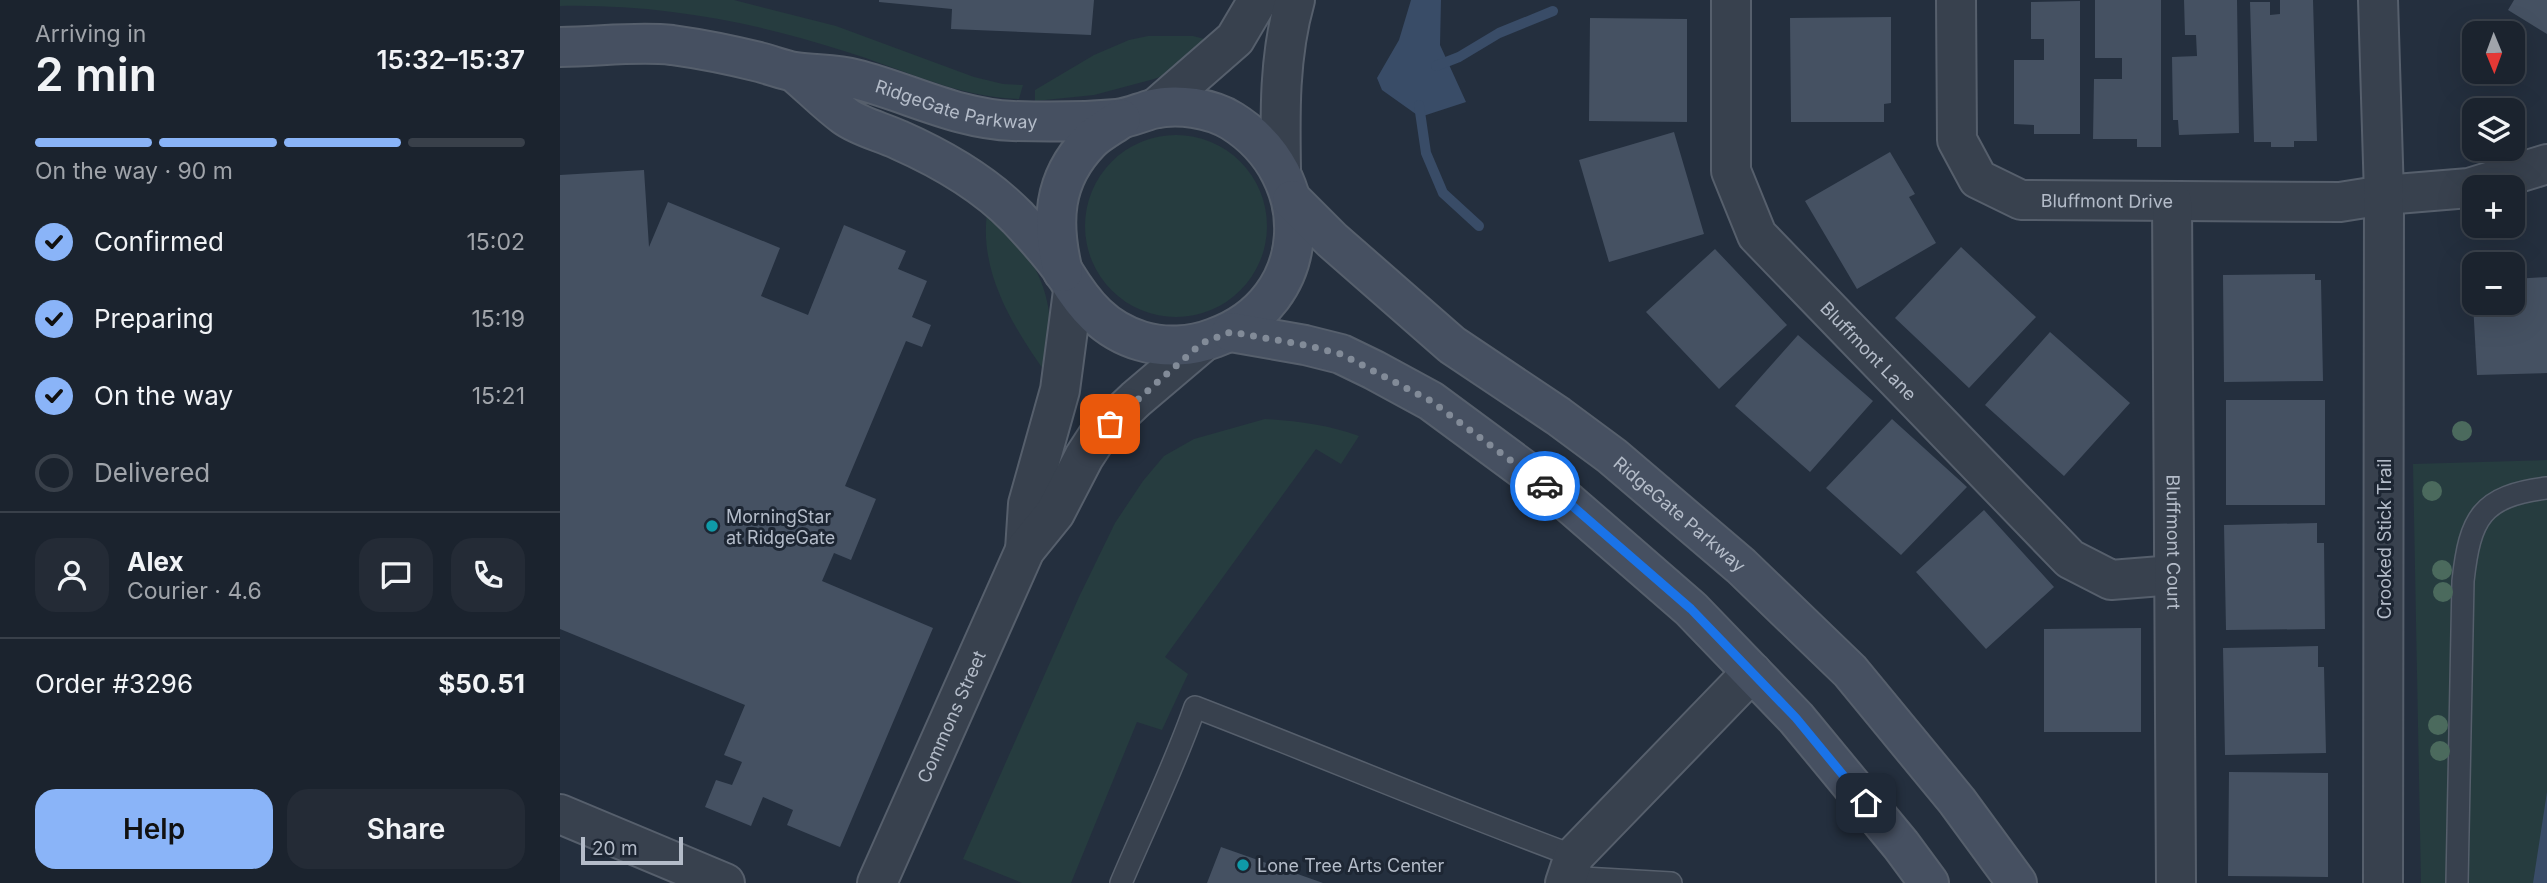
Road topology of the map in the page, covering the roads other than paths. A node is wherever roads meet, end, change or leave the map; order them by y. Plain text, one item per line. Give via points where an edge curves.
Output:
1 (1258, 0) edge
2 (1296, 0) edge
3 (1731, 0) edge
4 (1956, 0) edge
5 (2378, 0) edge
6 (560, 47) edge
7 (794, 72) junction
8 (1156, 108) junction
9 (1121, 119) junction
10 (2547, 164) edge
11 (1286, 185) junction
12 (2384, 195) junction
13 (2172, 201) junction
14 (1068, 282) junction
15 (1217, 337) junction
16 (2547, 488) edge
17 (1025, 550) junction
18 (2174, 575) junction
19 (1752, 672) junction
20 (560, 814) edge
21 (1568, 872) edge
22 (725, 883) edge
23 (877, 883) edge
24 (1121, 883) edge
25 (1671, 883) edge
26 (1929, 883) edge
27 (2017, 883) edge
28 (2176, 883) edge
29 (2383, 883) edge
30 (2457, 883) edge

1 - 8 street via 1235,39
2 - 11 street via 1280,90
3 - 18 street, Bluffmont Lane via 1731,170 1757,236 2070,559 2111,580
4 - 13 street, Bluffmont Drive via 1957,139 1978,179 2021,200
5 - 12 street, Crooked Stick Trail
6 - 7 main road, RidgeGate Parkway via 670,45
7 - 9 main road, RidgeGate Parkway via 853,78 970,116 1010,121
7 - 14 main road, RidgeGate Parkway via 847,118 941,160 985,188 1017,217
8 - 9 main road, RidgeGate Parkway
8 - 11 main road, RidgeGate Parkway via 1193,108 1228,119 1258,141
9 - 14 main road, RidgeGate Parkway via 1090,141 1068,170 1056,205 1056,242
10 - 12 street via 2469,188
11 - 15 main road via 1295,231 1290,261 1277,289 1257,314
11 - 27 main road, RidgeGate Parkway via 1332,240 1452,345 1612,456 1741,566 1850,671 1957,801
12 - 13 street, Bluffmont Drive via 2340,202
12 - 29 street, Crooked Stick Trail
13 - 18 street, Bluffmont Court
14 - 15 main road, RidgeGate Parkway via 1087,308 1111,328 1140,341 1170,346
14 - 17 street, Commons Street via 1060,390 1028,504
15 - 17 street, Commons Street via 1136,399 1099,434 1055,513
15 - 19 main road, RidgeGate Parkway via 1305,345 1341,354 1431,401 1569,503 1691,609
16 - 30 lane via 2500,499 2475,524 2466,549
17 - 23 street, Commons Street
18 - 28 street, Bluffmont Court
19 - 21 street
19 - 26 main road, RidgeGate Parkway via 1796,718
20 - 22 street
21 - 24 lane via 1378,782 1195,707
21 - 25 lane

